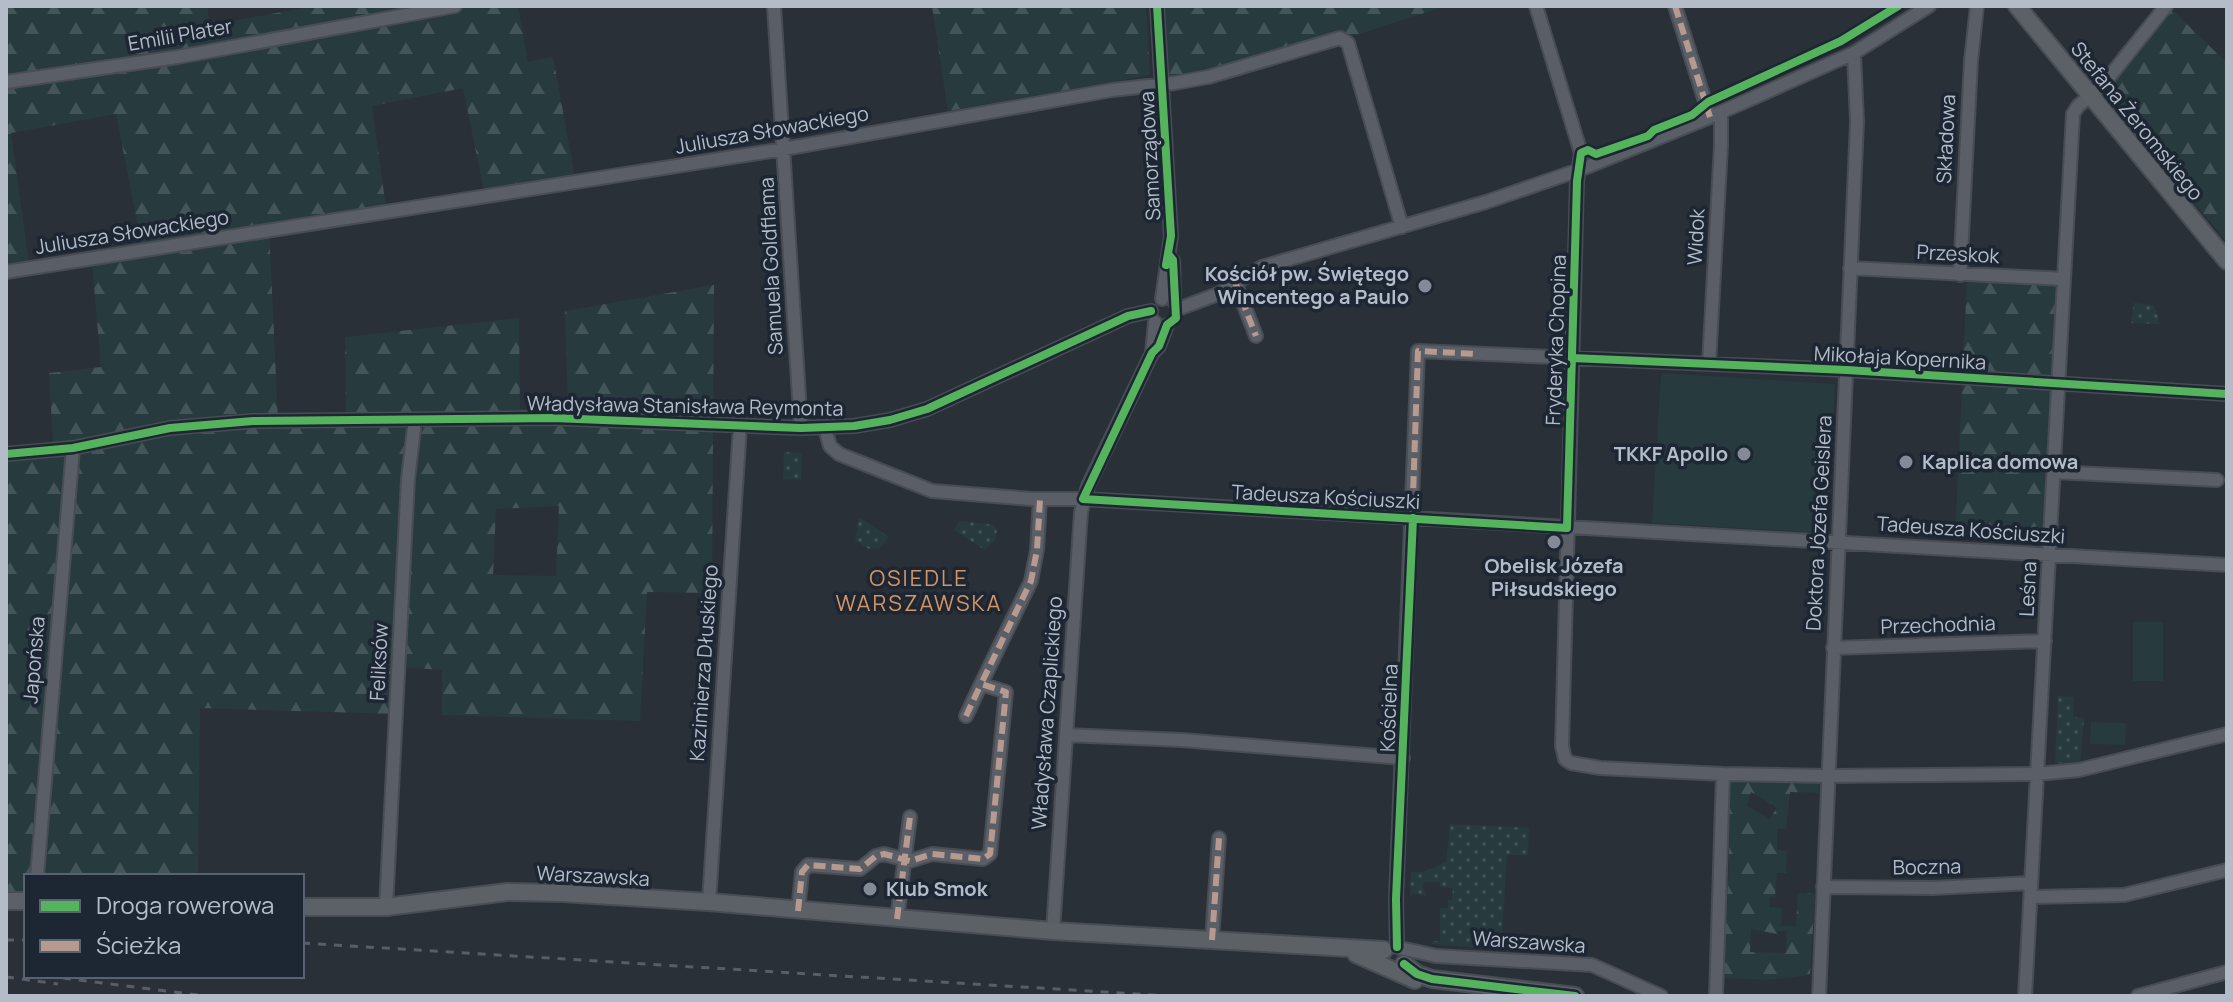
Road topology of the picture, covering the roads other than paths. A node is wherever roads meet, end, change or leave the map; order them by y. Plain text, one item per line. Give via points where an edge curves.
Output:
1 (455, 6) edge
2 (774, 6) edge
3 (1157, 6) edge
4 (1536, 6) edge
5 (1675, 6) edge
6 (1929, 6) edge
7 (1977, 6) edge
8 (2017, 6) edge
9 (2166, 6) edge
10 (1854, 53) junction
11 (6, 82) edge
12 (1162, 85) junction
13 (2090, 96) junction
14 (1715, 115) junction
15 (784, 149) junction
16 (1579, 170) junction
17 (1402, 227) junction
18 (2227, 261) edge
19 (1850, 268) junction
20 (6, 272) edge
21 (1960, 275) junction
22 (2064, 279) junction
23 (1235, 282) junction
24 (1171, 303) junction
25 (1158, 319) junction
26 (1256, 336) dead end
27 (1418, 351) joint
28 (1572, 358) junction
29 (1709, 364) junction
30 (1847, 370) junction
31 (2057, 383) junction
32 (2227, 394) edge
33 (415, 420) junction
34 (740, 426) junction
35 (801, 428) junction
36 (825, 428) junction
37 (73, 448) junction
38 (6, 454) edge
39 (2054, 472) junction
40 (2217, 480) dead end
41 (1040, 499) junction
42 (1083, 499) junction
43 (1413, 518) junction
44 (1567, 528) junction
45 (1840, 541) junction
46 (2050, 555) junction
47 (2227, 565) edge
48 (2045, 641) junction
49 (1833, 648) junction
50 (981, 684) junction
51 (966, 716) dead end
52 (2227, 734) edge
53 (1066, 735) junction
54 (1403, 758) junction
55 (1723, 774) junction
56 (2037, 774) junction
57 (1827, 776) junction
58 (910, 817) dead end
59 (1219, 838) dead end
60 (905, 859) junction
61 (2227, 870) edge
62 (37, 874) edge
63 (2031, 883) junction
64 (1823, 887) junction
65 (2031, 897) junction
66 (709, 902) junction
67 (304, 907) edge
68 (386, 907) junction
69 (798, 911) junction
70 (897, 919) junction
71 (1053, 931) junction
72 (1212, 940) junction
73 (1436, 956) junction
74 (1394, 957) junction
75 (2227, 972) edge
76 (1432, 979) junction
77 (1575, 996) edge
78 (1661, 996) edge
79 (1716, 996) edge
80 (1819, 996) edge
81 (2025, 996) edge
82 (2138, 996) edge

1 - 11 street, Emilii Plater via 178,57
2 - 15 street, Samuela Goldflama
3 - 12 street, Samorządowa
4 - 16 street, Fryderyka Chopina via 1581,153
5 - 14 street, Widok
6 - 10 street
7 - 21 street, Składowa
8 - 13 main road, Stefana Żeromskiego
9 - 13 street, Leśna
10 - 14 street
10 - 19 street, Doktora Józefa Geislera via 1857,122
12 - 15 street, Juliusza Słowackiego
12 - 17 street, Juliusza Słowackiego via 1208,77 1340,38 1348,43
12 - 24 street, Samorządowa
13 - 18 main road, Stefana Żeromskiego
13 - 22 street, Leśna via 2073,114
14 - 16 street
14 - 29 street, Widok via 1721,145
15 - 20 street, Juliusza Słowackiego
15 - 35 street, Samuela Goldflama
16 - 17 street
16 - 28 street, Fryderyka Chopina
17 - 23 street via 1262,267
19 - 21 street, Przeskok
19 - 30 street, Doktora Józefa Geislera
21 - 22 street, Przeskok
22 - 31 street, Leśna
23 - 24 street via 1218,294
23 - 26 street
24 - 25 street via 1155,303
24 - 25 street via 1176,318
25 - 36 street, Władysława Stanisława Reymonta via 1128,316 927,409 890,420
25 - 42 street via 1152,353
27 - 28 street, Mikołaja Kopernika
27 - 43 street, Kościelna
28 - 29 street, Mikołaja Kopernika
28 - 44 street, Fryderyka Chopina
29 - 30 street, Mikołaja Kopernika
30 - 31 street, Mikołaja Kopernika
30 - 45 street, Doktora Józefa Geislera
31 - 32 street, Mikołaja Kopernika
31 - 39 street, Leśna
33 - 34 street, Władysława Stanisława Reymonta
33 - 37 street, Władysława Stanisława Reymonta via 253,421 184,427
33 - 68 street, Feliksów
34 - 35 street, Władysława Stanisława Reymonta
34 - 66 street, Kazimierza Dłuskiego
35 - 36 street, Władysława Stanisława Reymonta
36 - 41 street, Tadeusza Kościuszki via 830,446 839,454 928,490
37 - 38 street, Władysława Stanisława Reymonta
37 - 62 street, Japońska
39 - 40 street
39 - 46 street, Leśna
41 - 42 street, Tadeusza Kościuszki
41 - 50 street via 1031,581
42 - 43 street, Tadeusza Kościuszki
42 - 53 street, Władysława Czaplickiego
43 - 44 street, Tadeusza Kościuszki
43 - 54 street, Kościelna
44 - 45 street, Tadeusza Kościuszki
44 - 55 street, Fryderyka Chopina via 1565,759 1614,768
45 - 46 street, Tadeusza Kościuszki
45 - 49 street, Doktora Józefa Geislera
46 - 47 street, Tadeusza Kościuszki
46 - 48 street, Leśna
48 - 49 street, Przechodnia
48 - 56 street, Leśna
49 - 57 street, Doktora Józefa Geislera
50 - 51 street
50 - 60 street via 1006,692 990,854 983,859 932,854
52 - 56 street, Fryderyka Chopina via 2079,770
53 - 54 street
53 - 71 street, Władysława Czaplickiego
54 - 74 street, Kościelna
55 - 57 street, Fryderyka Chopina
55 - 79 street
56 - 57 street, Fryderyka Chopina
56 - 63 street, Leśna
57 - 64 street, Doktora Józefa Geislera
58 - 60 street
59 - 72 street
60 - 69 street via 879,855 860,869 808,865 802,872
60 - 70 street
61 - 65 street via 2124,895
63 - 64 street, Boczna
63 - 65 street, Leśna
64 - 80 street, Doktora Józefa Geislera
65 - 81 street, Leśna
66 - 68 main road, Warszawska via 507,892
66 - 69 main road, Warszawska
67 - 68 main road, Warszawska
69 - 70 main road, Warszawska
70 - 71 main road, Warszawska
71 - 72 main road, Warszawska
72 - 74 main road, Warszawska
73 - 74 street, Warszawska
73 - 76 street via 1426,967
73 - 78 street, Warszawska via 1592,965
74 - 76 main road, Warszawska via 1411,979
75 - 82 street
76 - 77 main road, Warszawska

